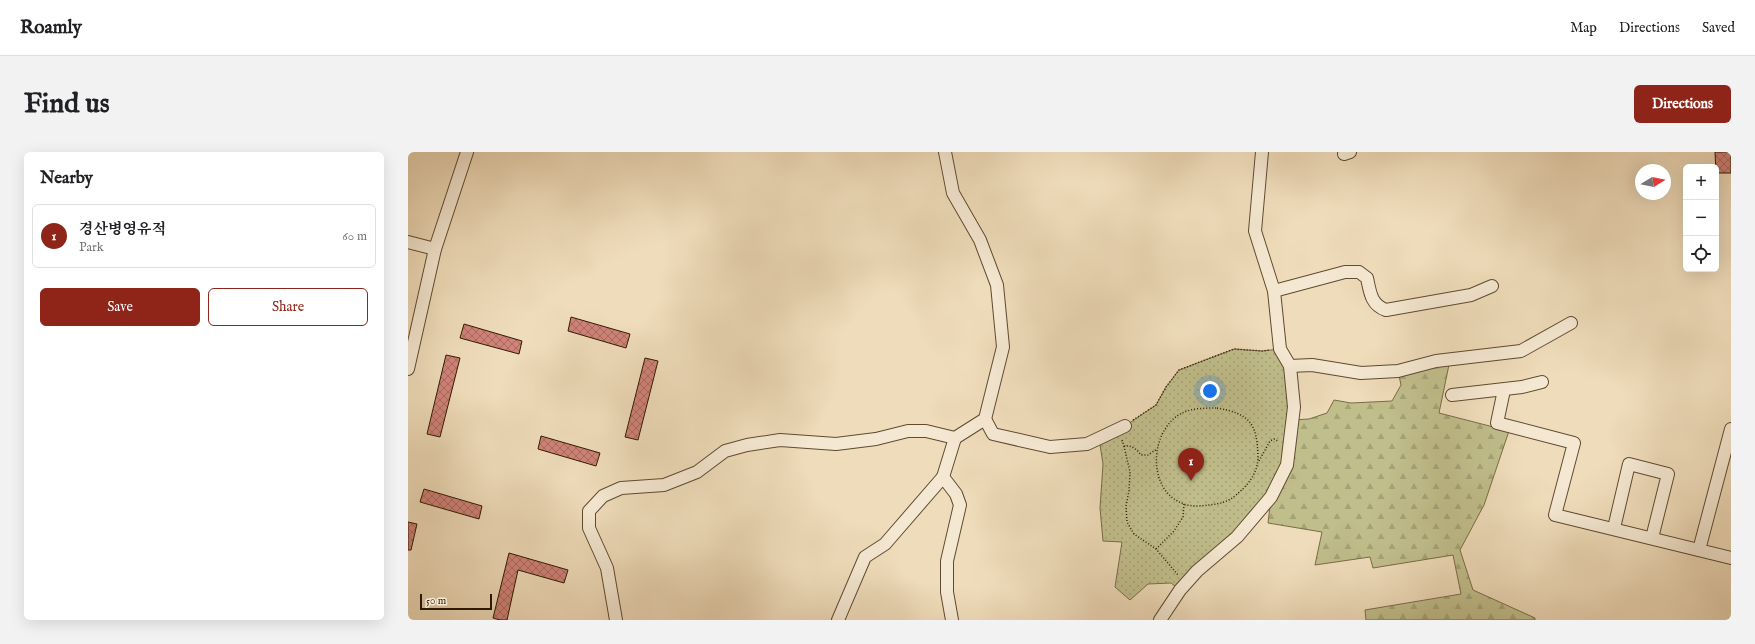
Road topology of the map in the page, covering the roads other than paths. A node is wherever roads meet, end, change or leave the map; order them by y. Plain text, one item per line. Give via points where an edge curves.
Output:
1 (466, 152) edge
2 (945, 152) edge
3 (1262, 152) edge
4 (408, 242) edge
5 (434, 249) junction
6 (1492, 286) dead end
7 (1274, 291) junction
8 (1571, 323) dead end
9 (1290, 366) junction
10 (408, 369) edge
11 (1542, 382) dead end
12 (1504, 390) junction
13 (1452, 395) dead end
14 (985, 419) junction
15 (1121, 427) road end
16 (1731, 429) edge
17 (955, 438) junction
18 (943, 477) junction
19 (1614, 528) junction
20 (1652, 538) junction
21 (1699, 550) junction
22 (1731, 558) edge
23 (616, 620) edge
24 (838, 620) edge
25 (952, 620) edge
26 (1160, 620) edge

1 - 5 street
2 - 14 street via 953,193 980,240 997,285 1003,347
3 - 7 street via 1254,231
4 - 5 street
5 - 10 street
6 - 7 street via 1471,295 1386,310 1378,307 1370,296 1367,278 1359,272 1345,272
7 - 9 street via 1280,349
8 - 9 street via 1521,351 1436,361 1398,371 1361,374 1312,365
9 - 26 street via 1294,407 1289,446 1286,465 1271,497 1237,537 1197,570
11 - 12 street
12 - 13 street
12 - 19 street via 1497,423 1574,444 1554,515
14 - 15 street via 993,434 1050,447 1087,444
14 - 17 street
16 - 21 street
17 - 18 street
17 - 23 street via 926,431 908,431 876,439 836,444 780,440 746,445 725,451 697,472 664,485 621,488 603,496 589,511 589,528 607,568
18 - 24 street via 885,544 865,557
18 - 25 street via 956,494 960,505 947,561 947,592
19 - 20 street
19 - 20 street via 1629,464 1662,472 1668,474
20 - 21 street
21 - 22 street

